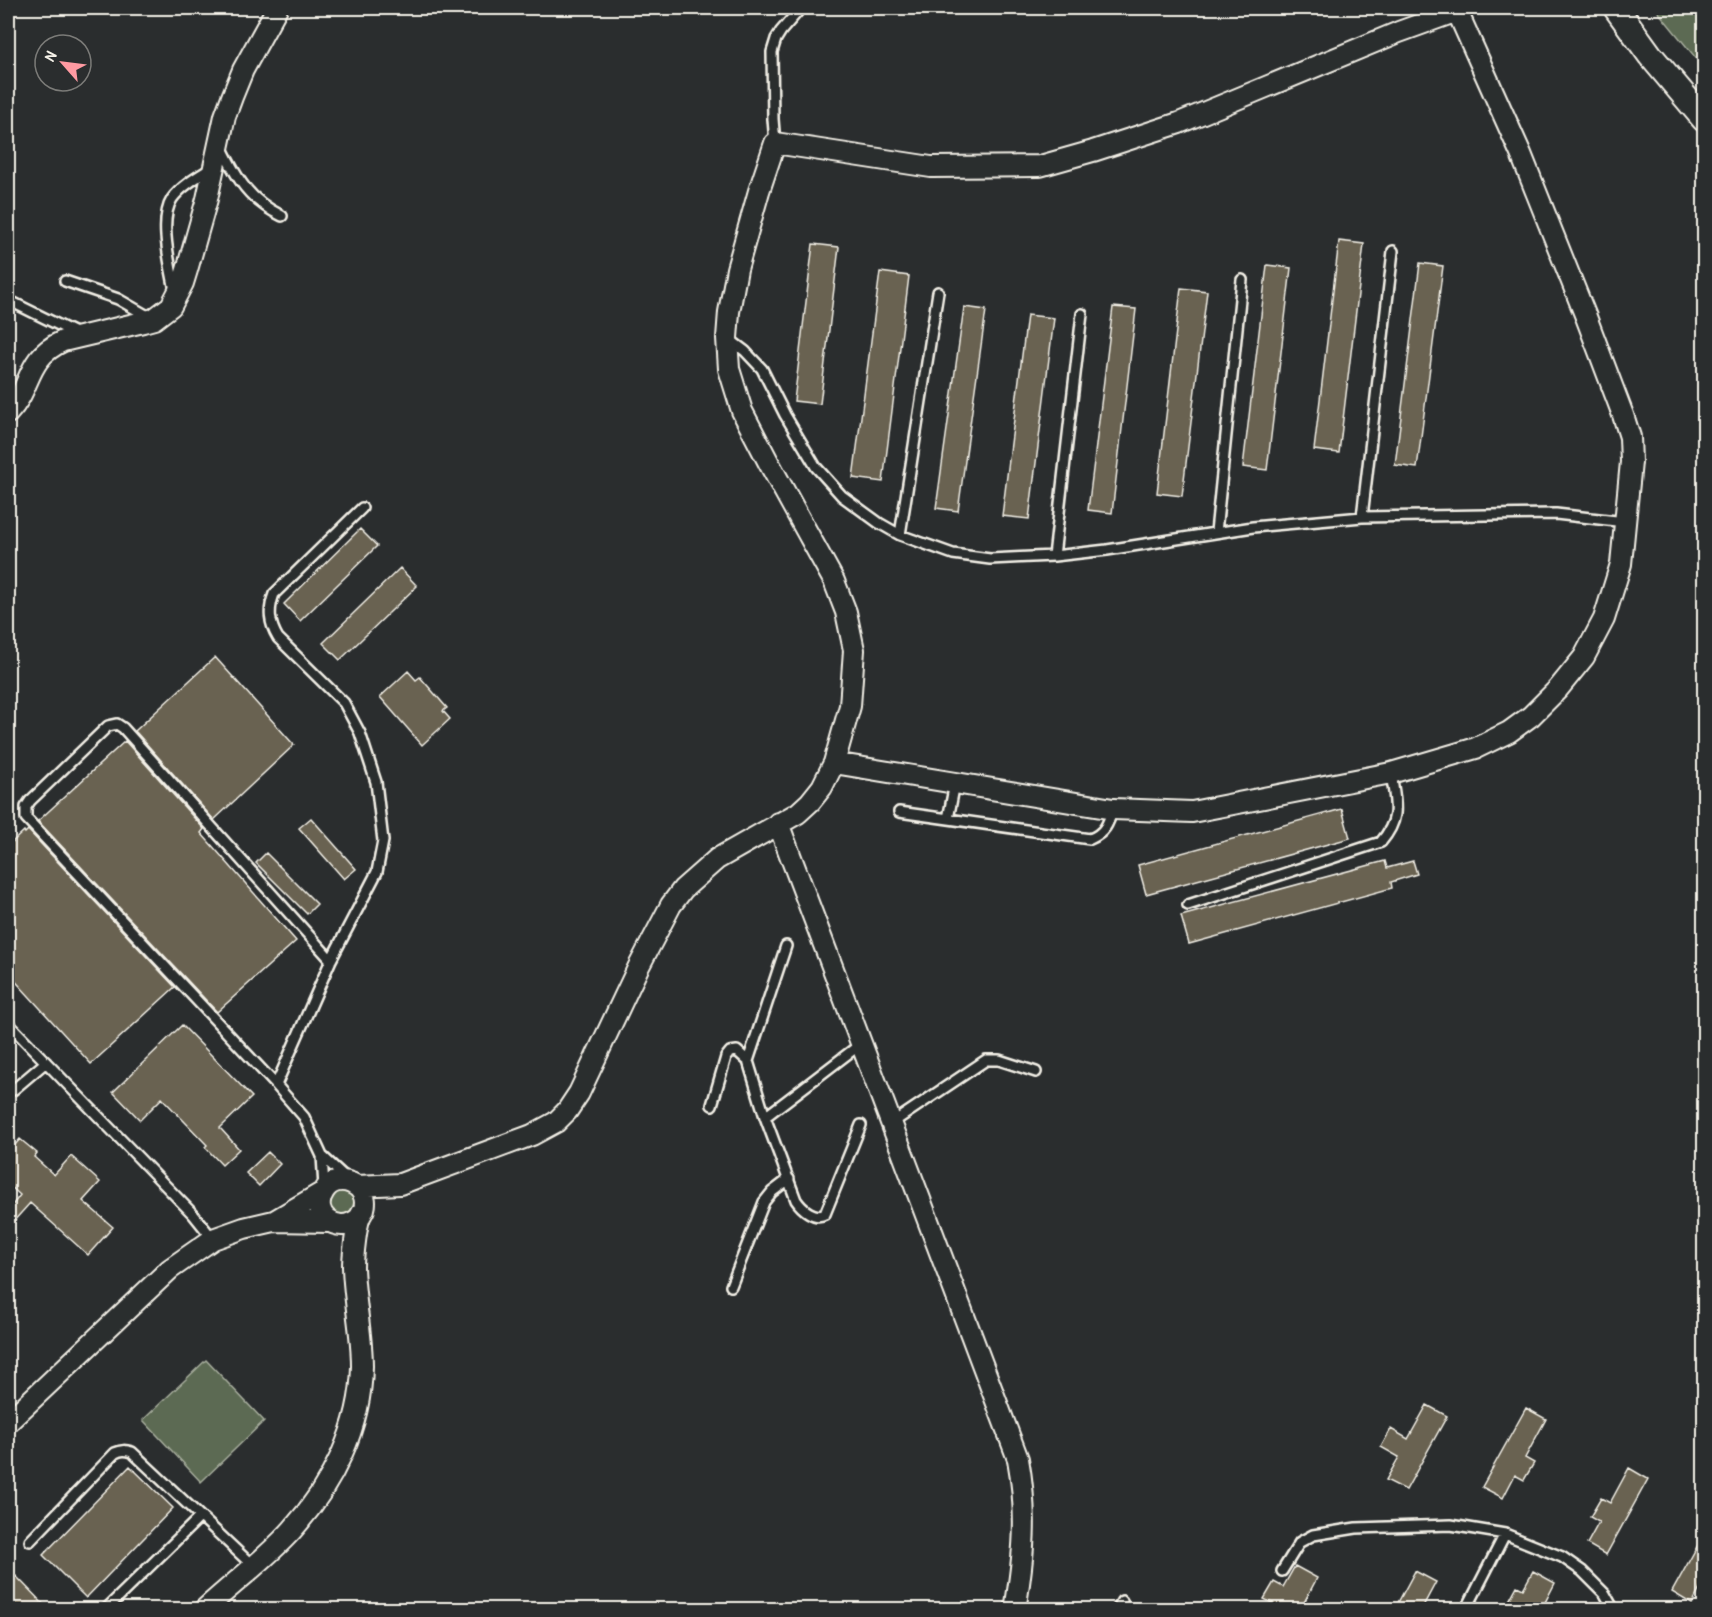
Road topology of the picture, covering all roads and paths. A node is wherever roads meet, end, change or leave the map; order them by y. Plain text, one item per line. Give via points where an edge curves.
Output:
1 (277, 8) edge
2 (801, 8) edge
3 (1616, 8) edge
4 (1459, 9) edge
5 (1704, 118) edge
6 (219, 142) junction
7 (775, 143) junction
8 (214, 167) junction
9 (282, 216) dead end
10 (1393, 251) dead end
11 (1242, 280) dead end
12 (65, 281) dead end
13 (938, 292) dead end
14 (176, 297) junction
15 (8, 300) edge
16 (1082, 314) dead end
17 (154, 319) junction
18 (82, 337) junction
19 (727, 338) junction
20 (8, 413) edge
21 (362, 508) dead end
22 (1362, 517) junction
23 (1626, 522) junction
24 (1216, 532) junction
25 (900, 535) junction
26 (1053, 556) junction
27 (834, 763) junction
28 (1391, 773) junction
29 (955, 783) junction
30 (1113, 809) junction
31 (899, 812) dead end
32 (948, 819) junction
33 (778, 823) junction
34 (1188, 905) dead end
35 (786, 946) dead end
36 (331, 960) junction
37 (8, 1023) edge
38 (862, 1043) junction
39 (748, 1061) junction
40 (46, 1062) junction
41 (1035, 1072) dead end
42 (276, 1085) junction
43 (8, 1091) edge
44 (712, 1105) dead end
45 (765, 1117) junction
46 (892, 1123) junction
47 (861, 1125) dead end
48 (322, 1156) junction
49 (789, 1179) junction
50 (400, 1184) junction
51 (355, 1185) junction
52 (324, 1191) junction
53 (361, 1215) junction
54 (274, 1221) junction
55 (331, 1223) junction
56 (213, 1239) junction
57 (353, 1265) junction
58 (731, 1286) dead end
59 (8, 1422) edge
60 (200, 1517) junction
61 (1505, 1534) junction
62 (30, 1541) dead end
63 (253, 1566) junction
64 (1282, 1571) dead end
65 (105, 1610) edge
66 (204, 1610) edge
67 (1015, 1610) edge
68 (1466, 1610) edge
69 (1614, 1610) edge

1 - 6 street via 243,70
2 - 7 lane via 781,31 772,52
3 - 5 street
4 - 7 street via 1179,123 1040,166 931,167
4 - 23 street via 1521,154 1623,415 1630,438 1631,462
6 - 8 street
6 - 9 lane via 235,175 249,192
7 - 19 street via 737,269
8 - 14 street
8 - 14 lane via 172,198 168,207 166,231
10 - 22 lane
11 - 24 lane
12 - 17 lane via 118,299
13 - 25 lane
14 - 17 street
15 - 18 lane
16 - 26 lane
17 - 18 street
18 - 20 street via 63,340 42,354
19 - 25 lane via 762,369 816,467 842,496
19 - 27 street via 729,369 742,411 834,581 846,612 854,650 850,706
21 - 36 lane via 274,594 270,612 272,629 278,638 344,703 360,733 376,782 383,841 377,872
22 - 23 lane via 1556,514
22 - 24 lane
23 - 28 street via 1621,564 1605,619 1584,657 1558,689 1509,732 1476,748
24 - 26 lane
25 - 26 lane via 972,557
27 - 29 street
27 - 33 street via 810,802
28 - 30 street via 1192,812
28 - 34 lane via 1395,816 1391,830 1381,842
29 - 30 street
29 - 32 lane
30 - 32 lane via 1106,828 1089,839
31 - 32 lane
33 - 38 street
33 - 50 street via 717,859 671,904 579,1093 556,1122 532,1135
35 - 39 lane
36 - 42 lane
36 - 42 lane via 117,724 108,726 26,807 26,818
37 - 40 lane
38 - 45 lane
38 - 46 street
39 - 44 lane via 737,1051 726,1056
39 - 45 lane
40 - 43 lane
40 - 56 lane
41 - 46 lane via 999,1060 986,1060
42 - 48 lane via 304,1117
45 - 49 lane
46 - 67 street via 1018,1459 1025,1517
47 - 49 lane via 822,1217 800,1206
48 - 51 lane
48 - 52 lane
49 - 58 lane via 764,1202
50 - 51 street
50 - 53 street
51 - 52 street via 337,1181
51 - 53 street via 364,1198
52 - 54 street
52 - 55 street via 320,1208
53 - 55 street via 347,1226
53 - 57 street
54 - 55 street
54 - 56 street
55 - 57 street
56 - 59 street via 170,1269
57 - 63 street via 362,1366 356,1414 340,1459 315,1502
60 - 62 lane via 132,1452 121,1450
60 - 63 lane
60 - 65 lane
61 - 64 lane via 1451,1525 1356,1528 1312,1535 1300,1542
61 - 68 lane
61 - 69 lane via 1562,1557 1605,1594
63 - 66 street

